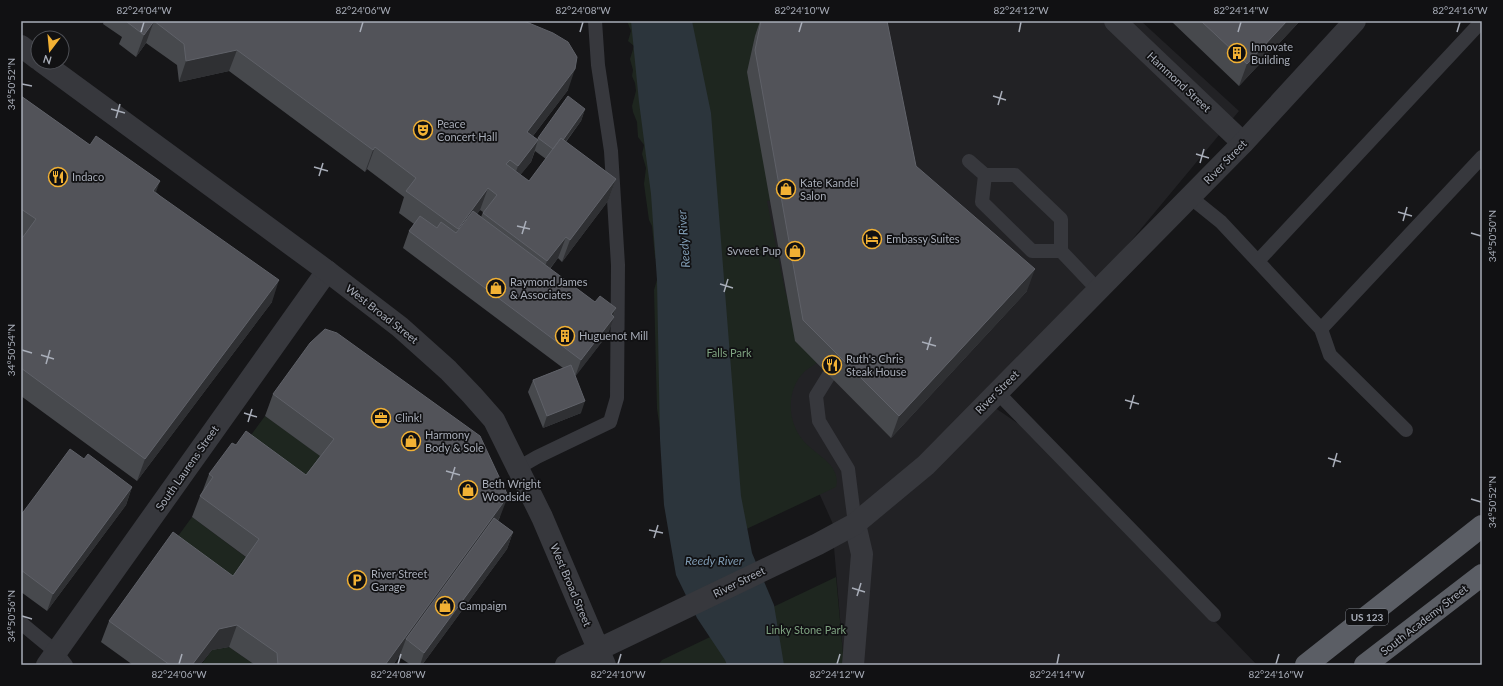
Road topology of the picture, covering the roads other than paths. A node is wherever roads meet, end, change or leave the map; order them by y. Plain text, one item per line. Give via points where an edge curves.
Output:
1 (595, 21) edge
2 (1114, 21) edge
3 (1355, 21) edge
4 (1482, 21) edge
5 (21, 46) edge
6 (30, 53) edge
7 (53, 70) edge
8 (1243, 143) junction
9 (1482, 157) edge
10 (969, 161) dead end
11 (985, 175) junction
12 (1190, 197) junction
13 (1061, 251) junction
14 (1258, 261) junction
15 (327, 271) junction
16 (1098, 290) junction
17 (1321, 329) junction
18 (829, 375) dead end
19 (997, 392) junction
20 (1406, 430) dead end
21 (518, 468) junction
22 (855, 524) junction
23 (1482, 526) edge
24 (1482, 575) edge
25 (1214, 615) dead end
26 (21, 623) edge
27 (602, 657) edge
28 (56, 661) edge
29 (566, 665) edge
30 (852, 665) edge
31 (1306, 665) edge
32 (1366, 665) edge

1 - 21 lane via 598,64 611,151 618,265 617,398 610,422
2 - 8 street, Hammond Street
3 - 8 street, River Street
4 - 14 lane
5 - 6 street
7 - 15 street, West Broad Street
8 - 12 street, River Street
9 - 17 lane
10 - 11 lane
11 - 13 lane via 1015,175 1061,219
11 - 13 lane via 982,202 1032,251
12 - 14 lane via 1221,222
12 - 16 street, River Street
13 - 16 lane
14 - 17 lane
15 - 21 street, West Broad Street via 400,327 448,370 494,420
15 - 28 street, South Laurens Street
16 - 19 street, River Street
17 - 20 lane via 1330,355
18 - 22 lane via 816,396 819,421 848,469
19 - 22 street, River Street via 926,465
19 - 25 lane
21 - 27 street, West Broad Street via 542,516
22 - 27 street, River Street via 644,627
22 - 30 street via 862,554
23 - 31 highway, US 123
24 - 32 highway, South Academy Street
26 - 28 lane
27 - 29 street, River Street

